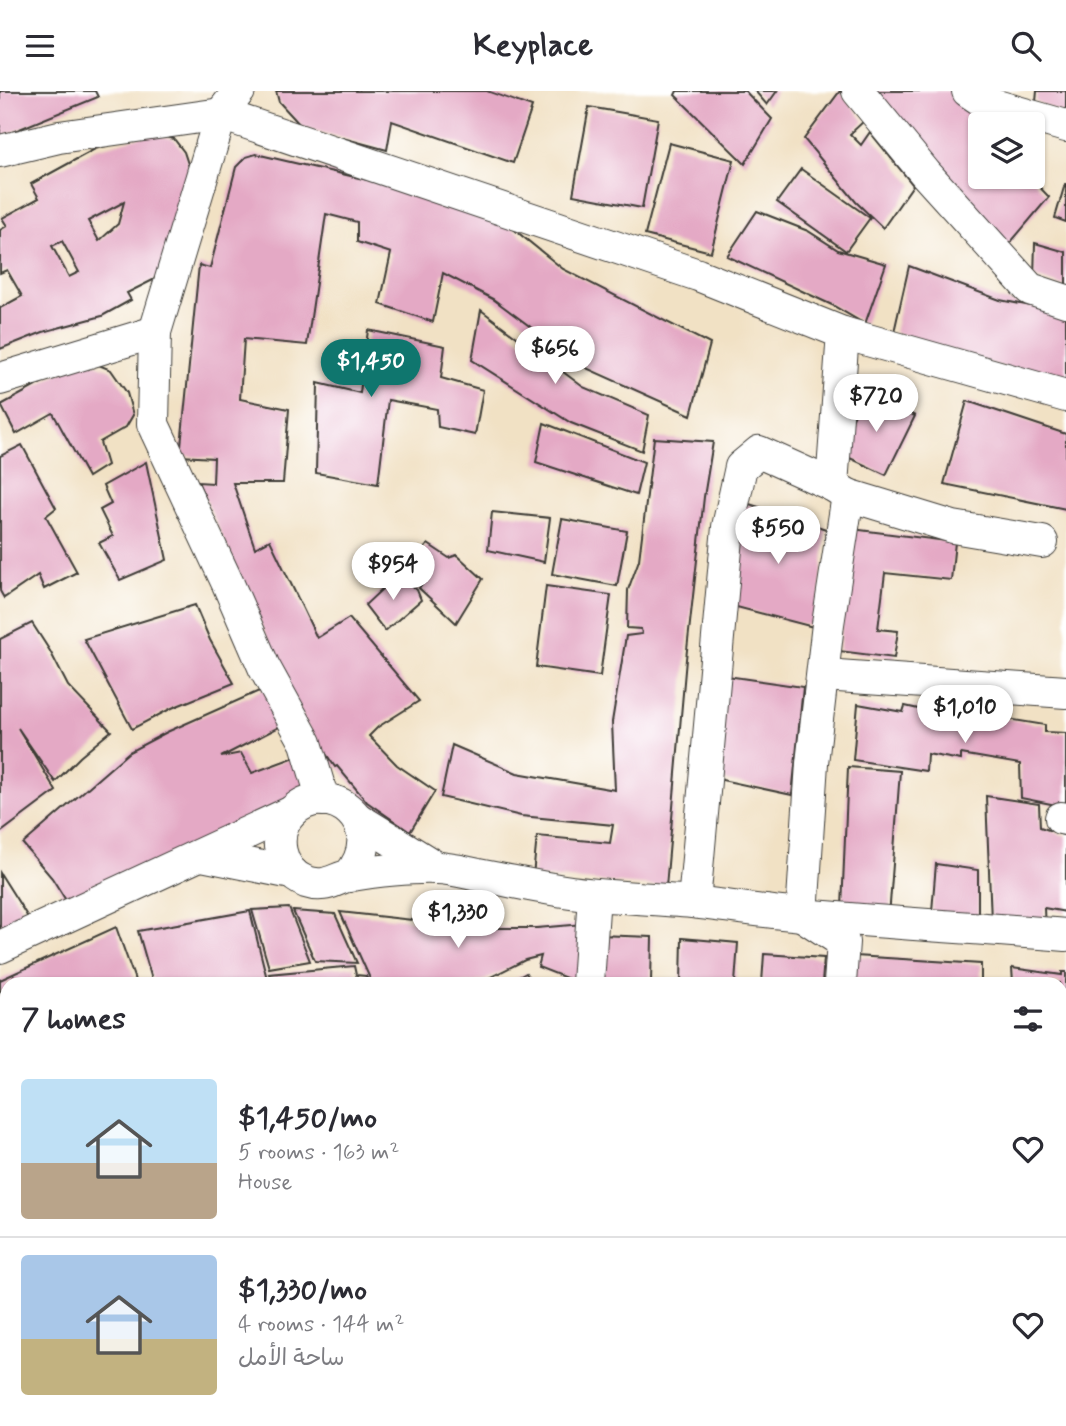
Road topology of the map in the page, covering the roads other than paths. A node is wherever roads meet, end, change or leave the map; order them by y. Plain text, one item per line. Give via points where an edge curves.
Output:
1 (858, 91) edge
2 (968, 91) edge
3 (230, 102) edge
4 (1066, 126) edge
5 (0, 151) edge
6 (1066, 301) edge
7 (155, 332) junction
8 (843, 333) junction
9 (0, 379) edge
10 (1066, 396) edge
11 (840, 490) junction
12 (1042, 542) dead end
13 (824, 675) junction
14 (1066, 692) edge
15 (323, 800) junction
16 (292, 812) junction
17 (358, 819) junction
18 (202, 855) junction
19 (437, 867) junction
20 (292, 873) junction
21 (349, 876) junction
22 (594, 895) junction
23 (694, 902) junction
24 (802, 915) junction
25 (1066, 935) edge
26 (0, 947) edge
27 (588, 977) edge
28 (840, 977) edge

1 - 6 street via 1030,289
2 - 4 street via 986,103
3 - 5 street
3 - 7 street
3 - 8 street
7 - 9 street
7 - 15 street via 153,424 264,667 306,743
8 - 10 street
8 - 11 street
11 - 12 street via 953,527
11 - 13 street
11 - 23 street via 759,452 741,467 728,527
13 - 14 street
13 - 24 street via 812,763
15 - 16 street
15 - 17 street via 337,802
16 - 18 street
16 - 20 street via 284,822 279,849
17 - 19 street
17 - 21 street via 364,849
18 - 20 street
18 - 26 street
19 - 21 street
19 - 22 street
20 - 21 street via 320,885
22 - 23 street
22 - 27 street
23 - 24 street
24 - 25 street
24 - 28 street via 843,942

